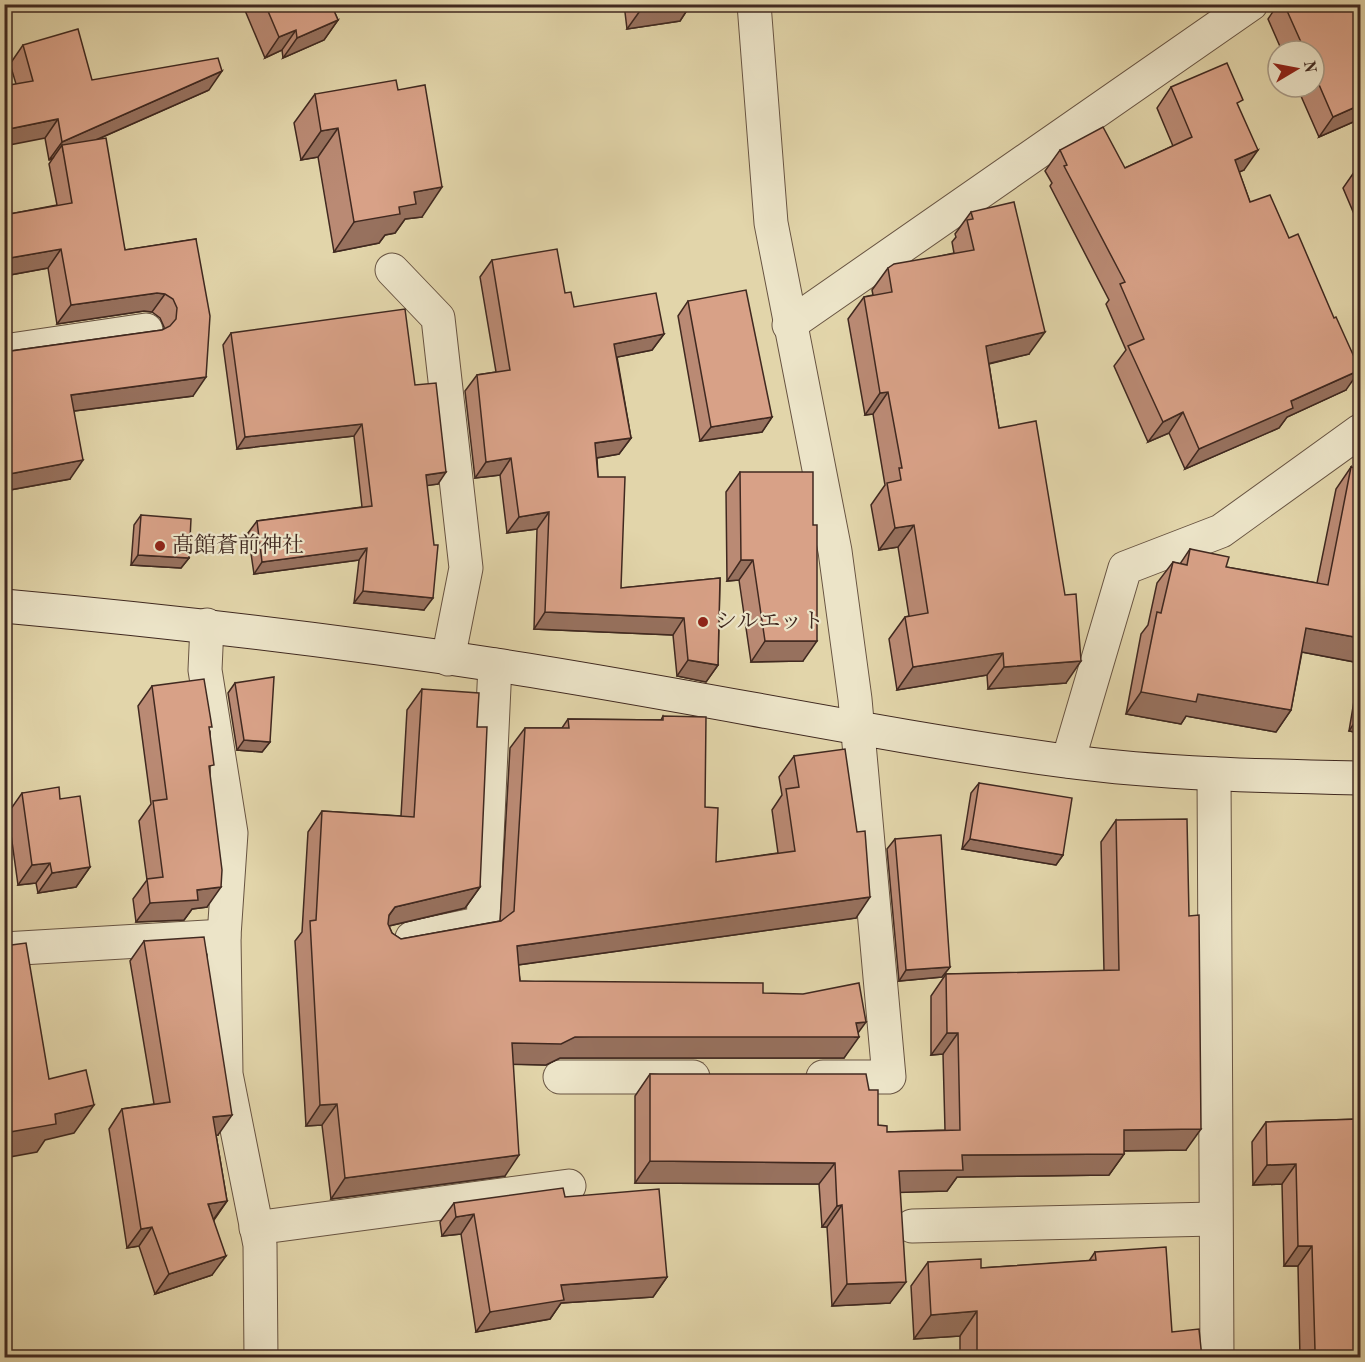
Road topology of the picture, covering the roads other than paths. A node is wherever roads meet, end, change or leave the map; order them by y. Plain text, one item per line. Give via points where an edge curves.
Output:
1 (754, 4) edge
2 (1251, 4) edge
3 (392, 270) dead end
4 (789, 325) junction
5 (146, 330) edge
6 (4, 351) edge
7 (1360, 431) edge
8 (4, 606) edge
9 (207, 625) junction
10 (448, 658) junction
11 (495, 665) junction
12 (859, 729) junction
13 (1068, 761) junction
14 (1214, 774) junction
15 (1360, 778) edge
16 (225, 936) junction
17 (392, 942) edge
18 (4, 949) edge
19 (560, 1077) dead end
20 (724, 1077) edge
21 (795, 1077) edge
22 (569, 1185) dead end
23 (1214, 1218) junction
24 (912, 1226) dead end
25 (256, 1228) junction
26 (261, 1358) edge
27 (1217, 1358) edge

1 - 4 street via 771,223
2 - 4 street
3 - 10 street via 438,318 465,568
4 - 12 street via 835,551
5 - 6 street
7 - 13 street via 1221,531 1125,568
8 - 9 street
9 - 10 street
9 - 16 street via 206,670 231,833
10 - 11 street
11 - 12 street
11 - 17 street via 483,923
12 - 13 street
12 - 21 street via 889,1077
13 - 14 street
14 - 15 street
14 - 23 street
16 - 18 street
16 - 25 street via 226,1074
19 - 20 street
22 - 25 street
23 - 24 street
23 - 27 street
25 - 26 street via 260,1245

